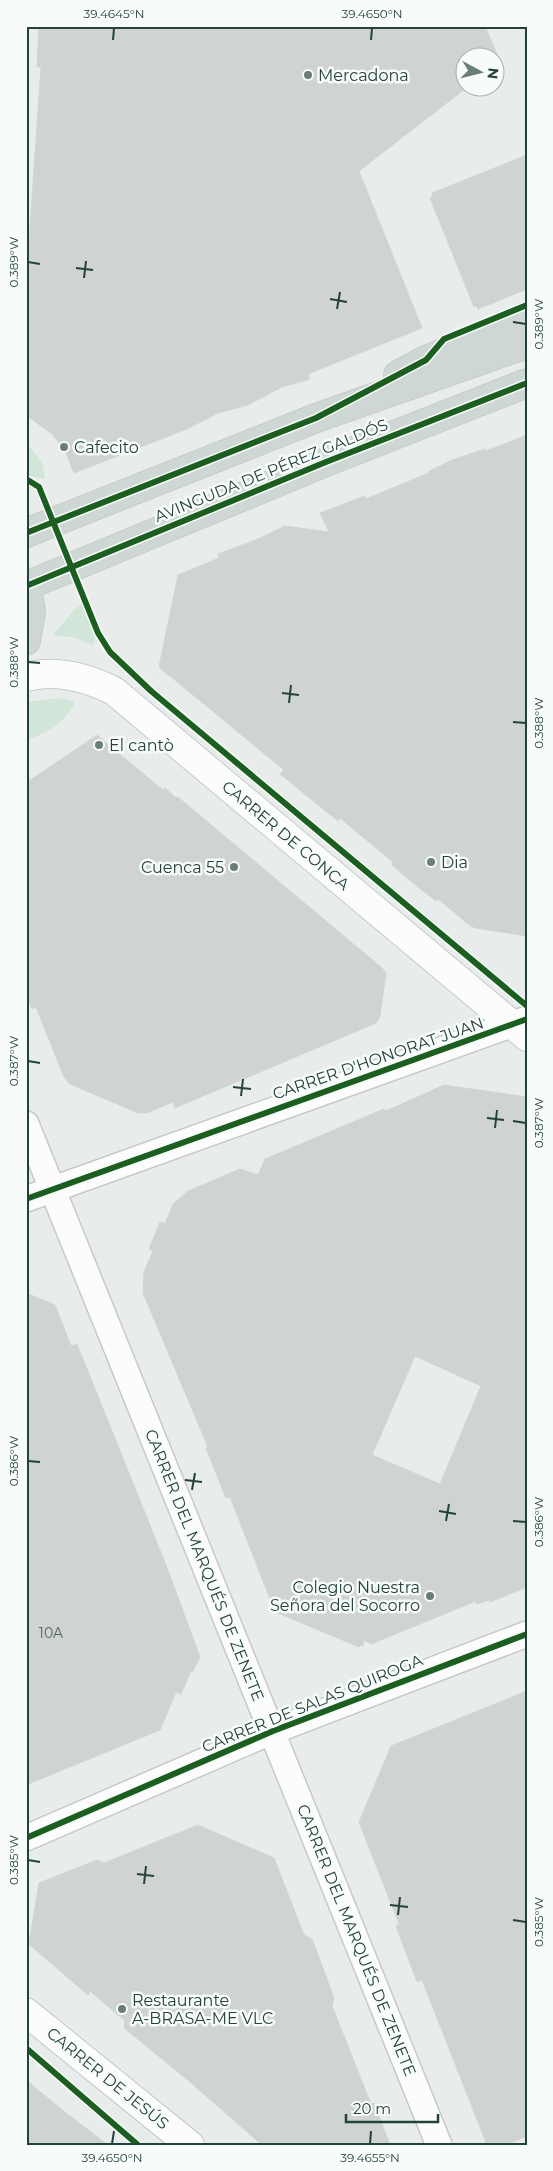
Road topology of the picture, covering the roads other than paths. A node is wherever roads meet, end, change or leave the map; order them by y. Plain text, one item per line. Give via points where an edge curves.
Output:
1 (527, 318) edge
2 (527, 344) edge
3 (527, 364) edge
4 (527, 383) edge
5 (316, 418) junction
6 (326, 462) junction
7 (26, 533) edge
8 (27, 584) edge
9 (26, 641) edge
10 (26, 677) edge
11 (522, 1027) edge
12 (26, 1124) edge
13 (51, 1188) junction
14 (26, 1199) edge
15 (527, 1634) edge
16 (273, 1731) junction
17 (26, 1838) edge
18 (26, 2012) edge
19 (190, 2145) edge
20 (439, 2145) edge

1 - 5 main road, AVINGUDA DE PÉREZ GALDÓS via 426,360
2 - 5 main road, AVINGUDA DE PÉREZ GALDÓS
3 - 6 main road, AVINGUDA DE PÉREZ GALDÓS
4 - 6 main road, AVINGUDA DE PÉREZ GALDÓS
5 - 7 main road, AVINGUDA DE PÉREZ GALDÓS
6 - 8 main road, AVINGUDA DE PÉREZ GALDÓS
8 - 9 main road, AVINGUDA DE PÉREZ GALDÓS via 31,612
10 - 11 street, CARRER DE CONCA via 49,673 74,676 114,691
11 - 13 street, CARRER D'HONORAT JUAN
12 - 13 street, CARRER DEL MARQUÉS DE ZENETE
13 - 14 street, CARRER D'HONORAT JUAN
13 - 16 street, CARRER DEL MARQUÉS DE ZENETE
15 - 16 street, CARRER DE SALAS QUIROGA
16 - 17 street, CARRER DE SALAS QUIROGA
16 - 20 street, CARRER DEL MARQUÉS DE ZENETE
18 - 19 street, CARRER DE JESÚS

